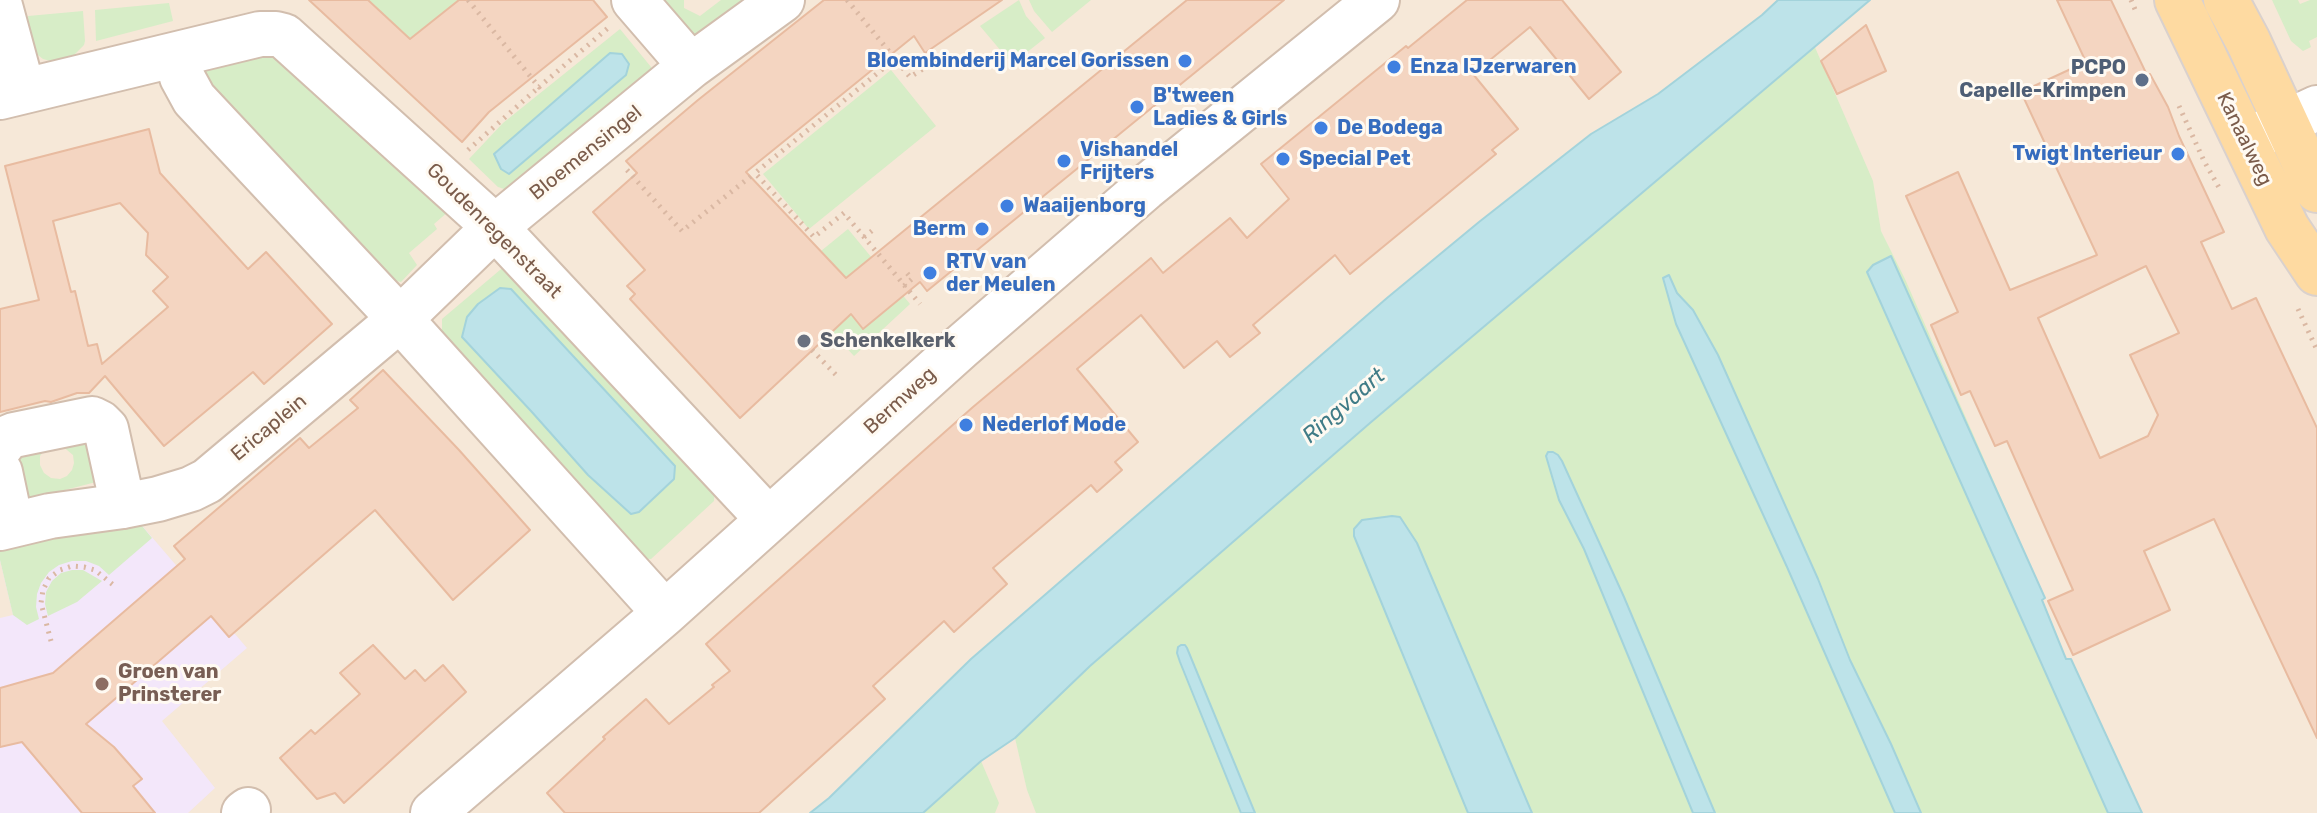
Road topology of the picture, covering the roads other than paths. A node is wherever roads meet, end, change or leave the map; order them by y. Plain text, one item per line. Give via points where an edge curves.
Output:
1 (782, 0) edge
2 (1377, 0) edge
3 (2177, 0) edge
4 (2226, 0) edge
5 (0, 6) edge
6 (626, 11) edge
7 (176, 55) junction
8 (691, 66) junction
9 (12, 94) edge
10 (2301, 115) edge
11 (2244, 142) junction
12 (2317, 190) edge
13 (495, 227) junction
14 (2317, 273) edge
15 (400, 319) junction
16 (0, 447) edge
17 (0, 472) edge
18 (123, 506) junction
19 (768, 519) junction
20 (6, 526) edge
21 (665, 613) junction
22 (433, 813) edge

1 - 8 street, Bloemensingel
2 - 19 street, Bermweg via 1145,188
3 - 11 main road, Kanaalweg
4 - 10 main road
5 - 9 street
6 - 8 street
7 - 9 street, Goudenregenstraat
7 - 13 street, Goudenregenstraat via 260,34 284,36
7 - 15 street via 194,99
8 - 13 street, Bloemensingel
10 - 11 street
10 - 12 main road
11 - 14 main road, Kanaalweg via 2287,228
13 - 15 street, Bloemensingel
13 - 19 street, Goudenregenstraat
15 - 18 street, Ericaplein via 207,481 178,494
15 - 21 street
16 - 18 street via 14,435 92,419 108,436
17 - 20 street, Ericaplein
18 - 20 street, Ericaplein
19 - 21 street, Bermweg
21 - 22 street, Bermweg

